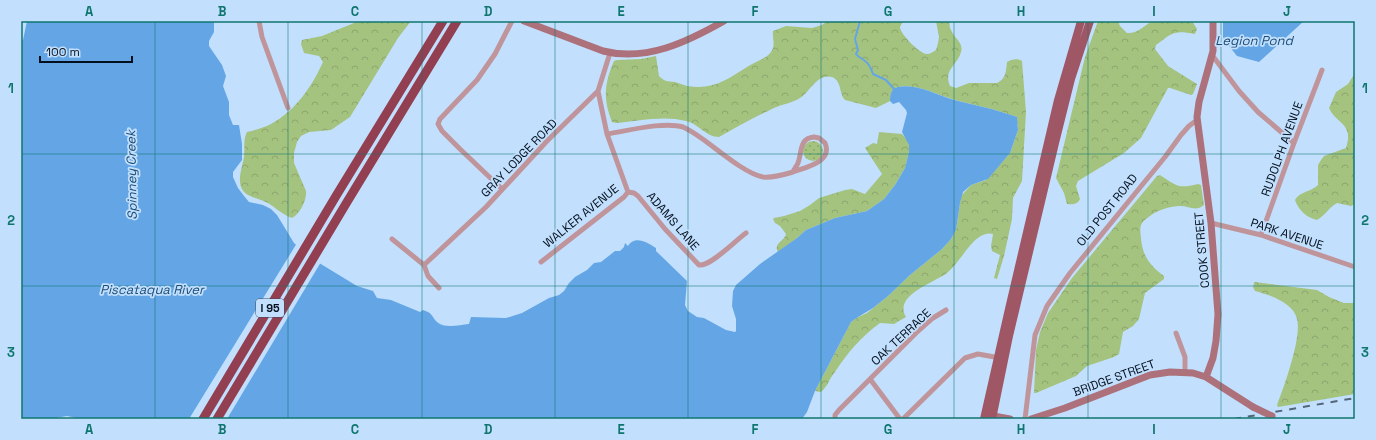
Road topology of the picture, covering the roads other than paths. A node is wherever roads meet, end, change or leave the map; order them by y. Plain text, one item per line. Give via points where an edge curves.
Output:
1 (259, 21) edge
2 (443, 21) edge
3 (457, 21) edge
4 (512, 21) edge
5 (524, 21) edge
6 (724, 21) edge
7 (1081, 21) edge
8 (1090, 21) edge
9 (1213, 21) edge
10 (610, 53) junction
11 (1212, 55) junction
12 (1322, 70) dead end
13 (598, 91) junction
14 (288, 108) dead end
15 (1197, 120) junction
16 (607, 134) junction
17 (1294, 143) junction
18 (793, 172) junction
19 (502, 189) junction
20 (628, 192) junction
21 (1211, 223) junction
22 (746, 233) dead end
23 (1261, 235) junction
24 (392, 239) dead end
25 (541, 262) dead end
26 (424, 265) junction
27 (1355, 267) edge
28 (439, 288) dead end
29 (946, 310) dead end
30 (1176, 333) dead end
31 (1001, 358) junction
32 (1185, 372) junction
33 (1206, 377) junction
34 (870, 379) junction
35 (988, 417) edge
36 (1275, 418) edge
37 (203, 419) edge
38 (217, 419) edge
39 (835, 419) edge
40 (900, 419) edge
41 (903, 419) edge
42 (1010, 419) edge
43 (1025, 419) edge
44 (1030, 419) edge

1 - 14 street via 262,37
2 - 37 highway, I 95
3 - 38 highway, I 95
4 - 19 street via 495,54 477,80 438,124 442,131
5 - 10 main road
6 - 10 main road via 689,40 667,48 640,54
7 - 31 main road via 1058,100
8 - 31 main road via 1071,79
9 - 11 main road
10 - 13 street, GRAY LODGE ROAD
11 - 15 main road via 1199,102
11 - 17 street via 1258,112
12 - 17 street, RUDOLPH AVENUE
13 - 16 street, WALKER AVENUE
13 - 19 street, GRAY LODGE ROAD
15 - 21 main road, COOK STREET
15 - 43 street, OLD POST ROAD via 1181,135 1070,273 1047,306 1035,335
16 - 18 street via 664,125 683,127 759,176 776,177
16 - 20 street, WALKER AVENUE
17 - 23 street, RUDOLPH AVENUE
18 - 18 street via 823,159 827,152 825,143 814,137 806,140
19 - 26 street, GRAY LODGE ROAD
20 - 22 street, ADAMS LANE via 638,196 665,229 697,264 702,266
20 - 25 street, WALKER AVENUE
21 - 23 street, PARK AVENUE
21 - 33 main road, COOK STREET via 1218,331
23 - 27 street, PARK AVENUE
24 - 26 street
26 - 28 street via 431,281
29 - 34 street, OAK TERRACE via 921,328
30 - 32 street via 1185,357
31 - 35 main road
31 - 35 main road via 996,398
31 - 41 street via 978,354 965,358
32 - 33 main road, BRIDGE STREET
32 - 44 main road, BRIDGE STREET via 1150,375
33 - 36 main road, BRIDGE STREET, bridge
34 - 39 street, OAK TERRACE via 839,410
34 - 40 street, OAK TERRACE
35 - 42 main road

